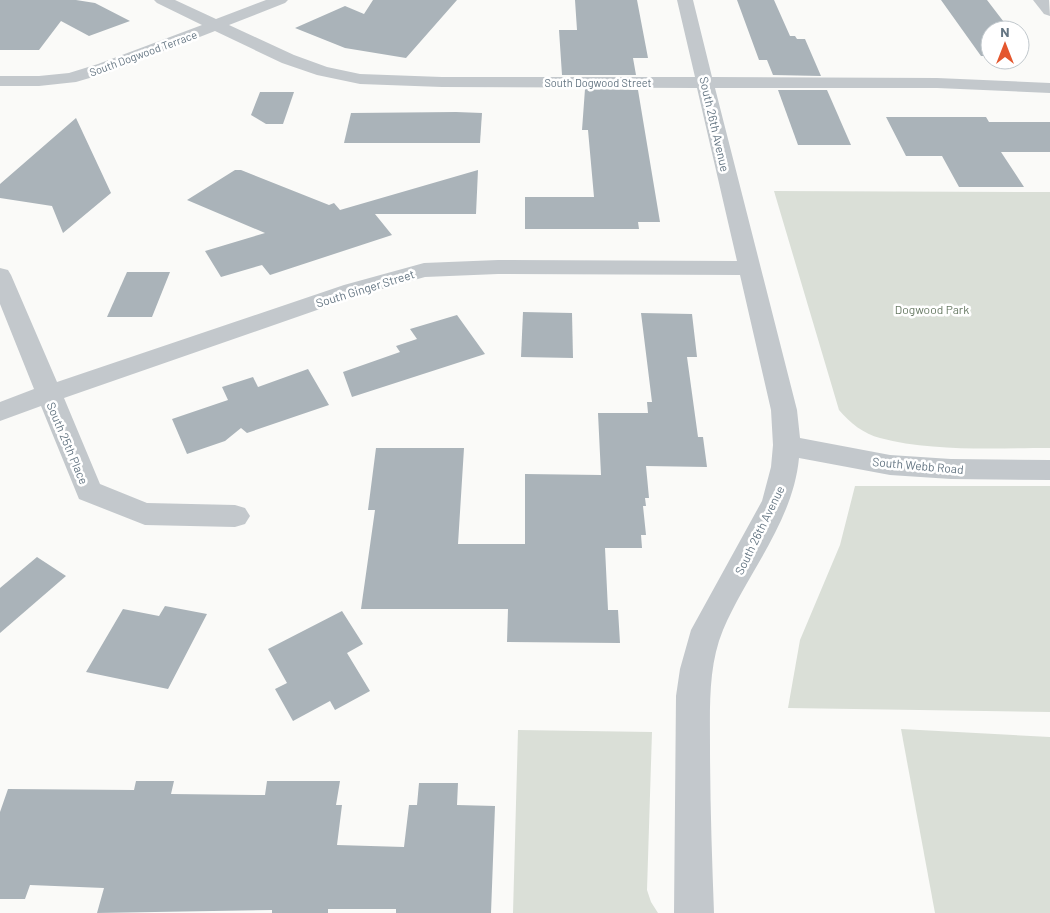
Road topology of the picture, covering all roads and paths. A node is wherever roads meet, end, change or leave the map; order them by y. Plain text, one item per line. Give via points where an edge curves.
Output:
1 (162, 0) edge
2 (280, 0) edge
3 (685, 0) edge
4 (1041, 0) edge
5 (1050, 11) edge
6 (217, 26) junction
7 (0, 81) edge
8 (706, 82) junction
9 (1050, 88) edge
10 (748, 268) junction
11 (0, 275) edge
12 (48, 394) junction
13 (0, 412) edge
14 (787, 446) junction
15 (1050, 470) edge
16 (235, 516) dead end
17 (694, 913) edge

1 - 6 street, South Dogwood Street
2 - 6 street, South Dogwood Terrace
3 - 8 street, South 26th Avenue
4 - 5 street
6 - 7 street, South Dogwood Terrace via 70,78
6 - 8 street, South Dogwood Street via 288,59 332,74 360,79
8 - 9 street, South Dogwood Street via 946,83
8 - 10 street, South 26th Avenue
10 - 12 street, South Ginger Street via 498,267 424,270 352,290
10 - 14 street, South 26th Avenue via 784,410
11 - 12 street, South 25th Place
12 - 13 street, South Ginger Street
12 - 16 street, South 25th Place via 89,491 145,514
14 - 15 street, South Webb Road via 899,466
14 - 17 street, South 26th Avenue via 783,481 776,501 707,630 697,669 693,696 692,768

